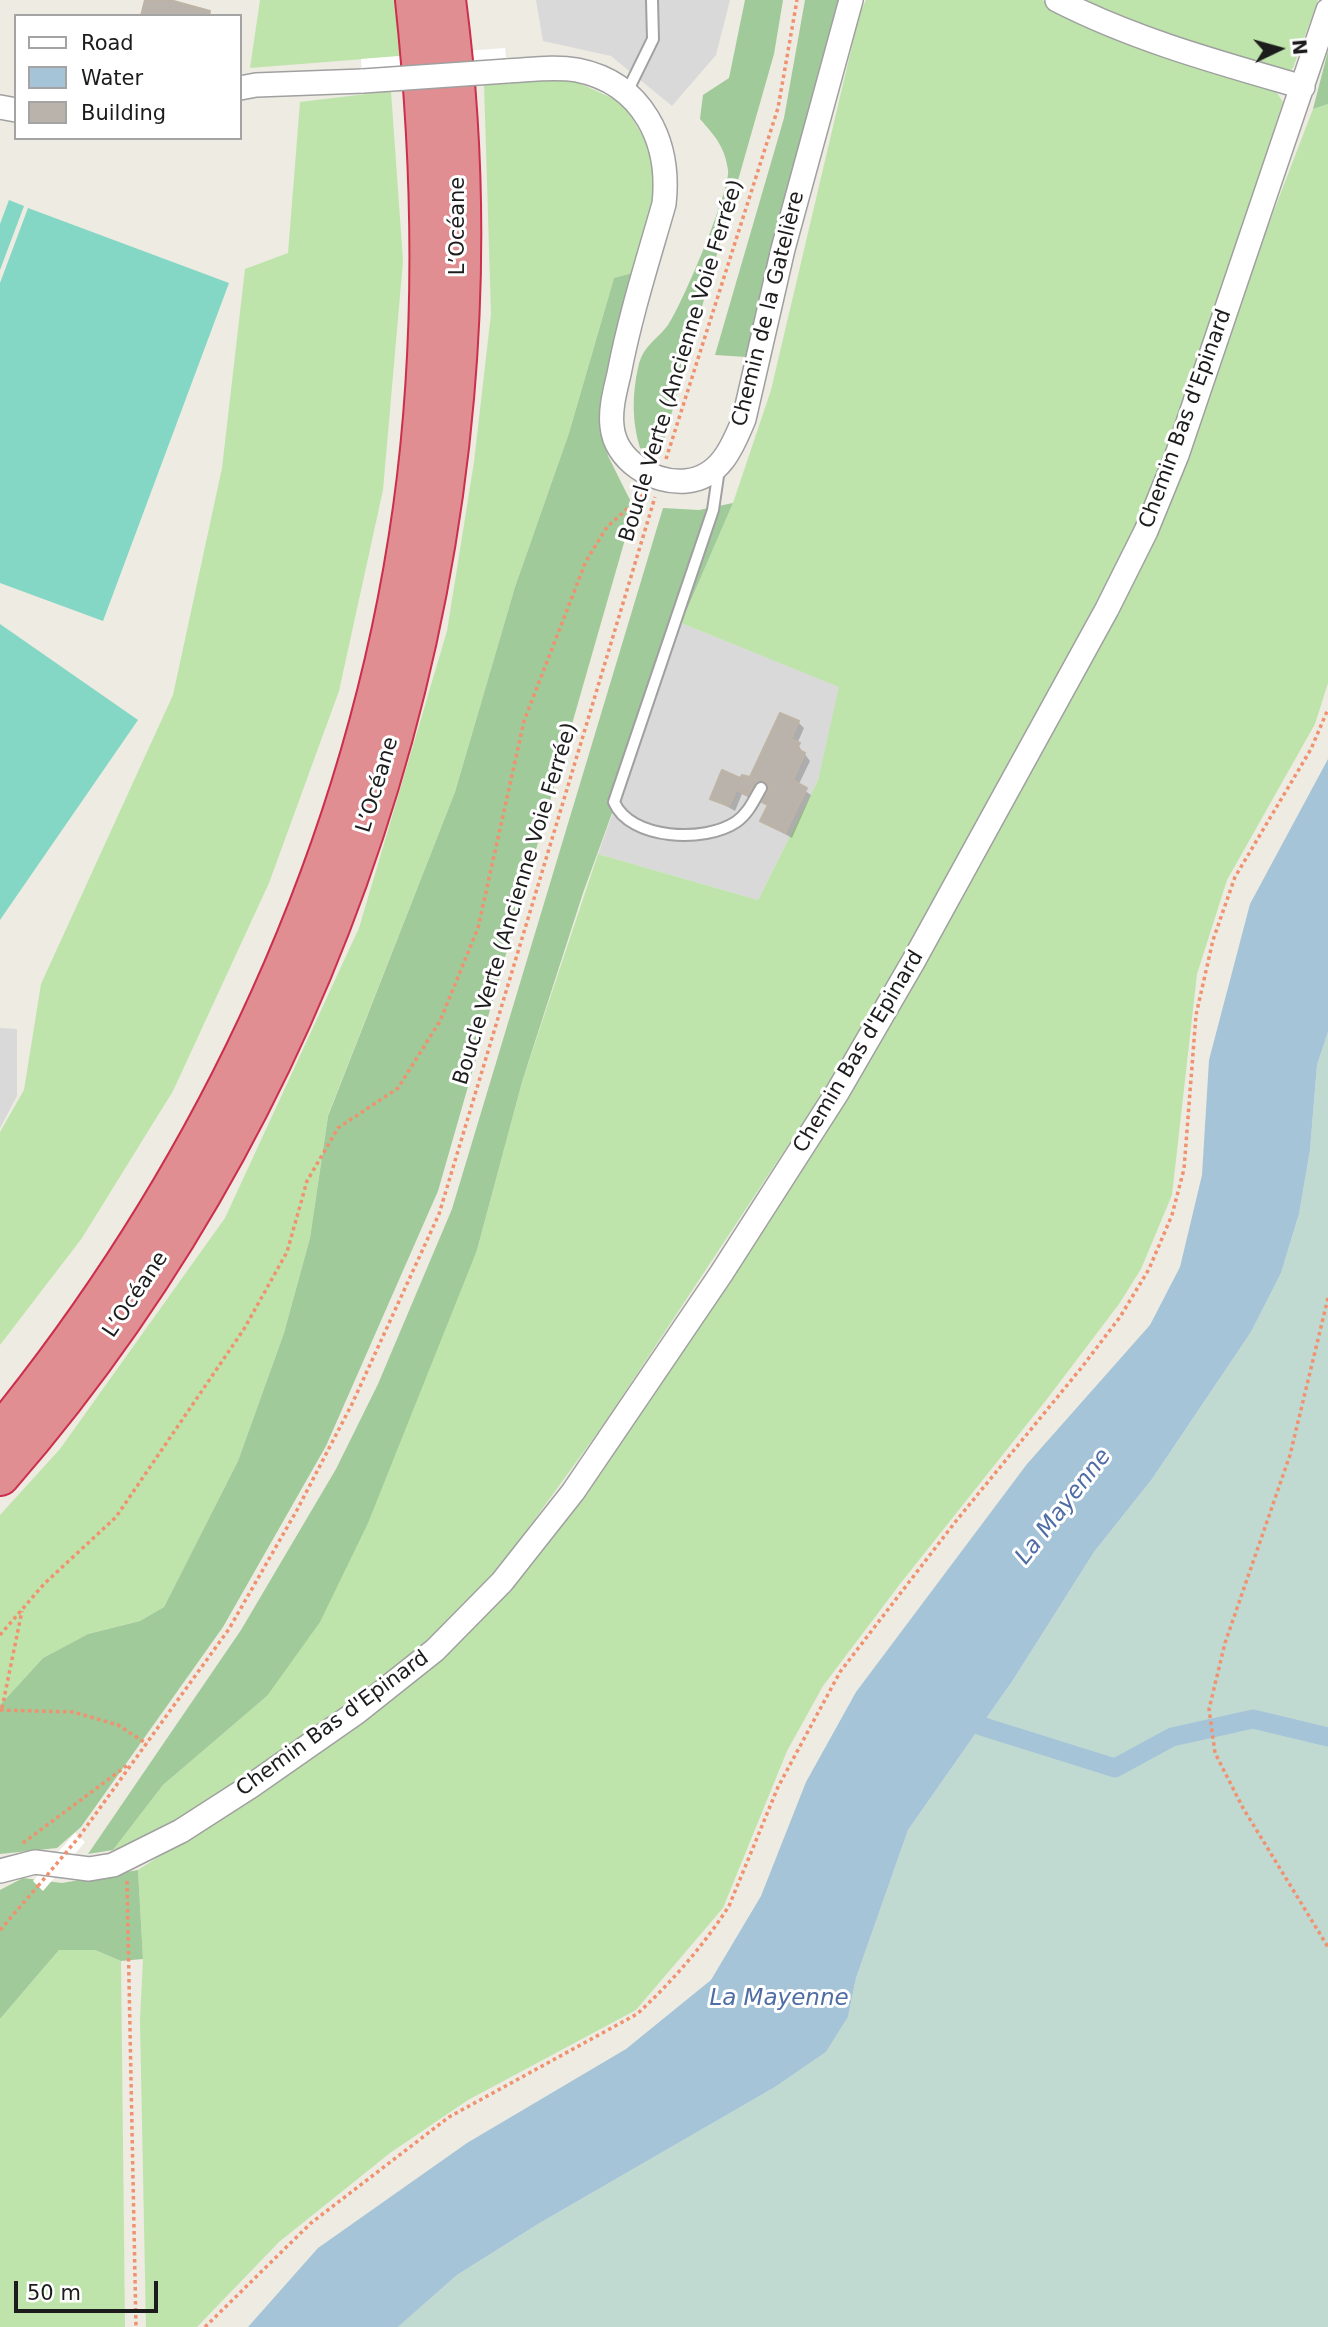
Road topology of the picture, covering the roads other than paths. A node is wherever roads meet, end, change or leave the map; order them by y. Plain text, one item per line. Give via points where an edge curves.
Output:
1 (415, 0) edge
2 (446, 0) edge
3 (652, 0) edge
4 (851, 0) edge
5 (1057, 0) edge
6 (1328, 10) edge
7 (1303, 87) junction
8 (242, 88) edge
9 (625, 94) junction
10 (720, 465) junction
11 (761, 788) dead end
12 (0, 1434) edge
13 (0, 1476) edge
14 (7, 1868) edge

1 - 12 highway, L’Océane via 426,142 428,295 422,423 400,584 362,744 321,874 216,1109 124,1267
2 - 13 highway, L’Océane via 460,202 454,387 430,573 400,713 380,781 313,968 225,1152 125,1313
3 - 9 lane via 653,39
4 - 10 street, Chemin de la Gatelière via 783,249 744,419
5 - 7 street via 1112,26
6 - 7 street, Chemin Bas d'Epinard
7 - 14 street, Chemin Bas d'Epinard via 1177,455 1107,608 837,1093 722,1274 573,1492 502,1582 435,1650 251,1786 125,1860 89,1869 46,1862
8 - 9 street, bridge via 573,69 608,81
9 - 10 street via 655,130 667,178 611,412 616,445 632,463 660,478 686,481
10 - 11 lane via 713,510 614,802 629,823 647,831 686,834 733,824 746,814

